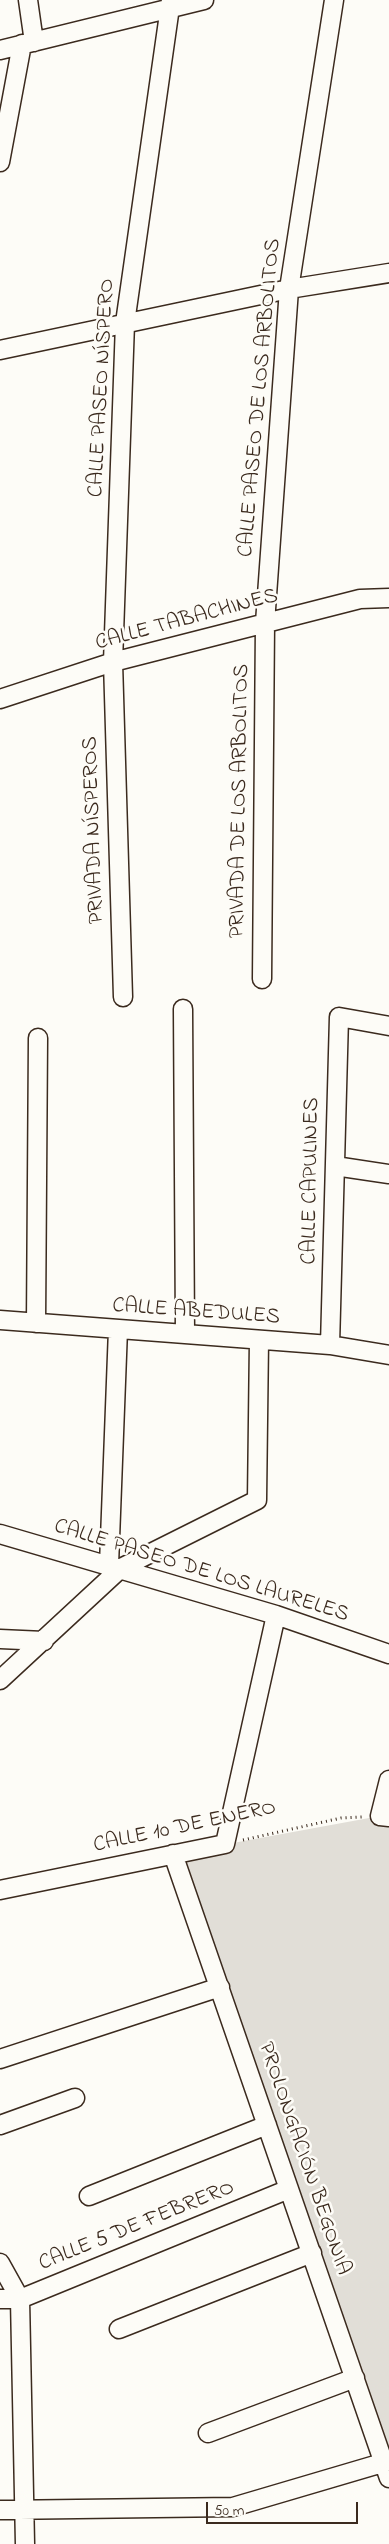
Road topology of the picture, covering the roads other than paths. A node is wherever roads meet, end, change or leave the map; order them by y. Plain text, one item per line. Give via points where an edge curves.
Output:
1 (28, 0) edge
2 (204, 0) edge
3 (334, 0) edge
4 (172, 4) edge
5 (28, 43) junction
6 (0, 50) edge
7 (0, 162) edge
8 (389, 273) edge
9 (289, 288) junction
10 (125, 323) junction
11 (0, 350) edge
12 (389, 598) edge
13 (265, 623) junction
14 (113, 662) junction
15 (0, 699) edge
16 (262, 979) dead end
17 (123, 997) dead end
18 (183, 1009) dead end
19 (389, 1026) edge
20 (38, 1038) dead end
21 (335, 1166) junction
22 (389, 1174) edge
23 (0, 1320) edge
24 (36, 1323) junction
25 (118, 1329) junction
26 (185, 1334) junction
27 (259, 1340) junction
28 (330, 1345) junction
29 (389, 1355) edge
30 (0, 1534) edge
31 (115, 1567) junction
32 (276, 1615) junction
33 (0, 1639) edge
34 (44, 1641) junction
35 (389, 1654) edge
36 (0, 1680) edge
37 (389, 1780) edge
38 (385, 1816) edge
39 (173, 1854) junction
40 (0, 1890) edge
41 (220, 1987) junction
42 (0, 2060) edge
43 (75, 2098) dead end
44 (0, 2125) edge
45 (267, 2125) junction
46 (290, 2189) junction
47 (89, 2196) dead end
48 (312, 2253) junction
49 (0, 2263) edge
50 (0, 2299) edge
51 (20, 2299) junction
52 (119, 2329) dead end
53 (355, 2378) junction
54 (208, 2433) dead end
55 (387, 2467) edge
56 (25, 2509) junction
57 (0, 2510) edge
58 (25, 2544) edge

1 - 5 street
2 - 4 street
3 - 9 street, CALLE PASEO DE LOS ARBOLITOS
4 - 5 street
4 - 10 street, CALLE PASEO NÍSPERO
5 - 6 street
5 - 7 street
8 - 9 street
9 - 10 street
9 - 13 street, CALLE PASEO DE LOS ARBOLITOS
10 - 11 street
10 - 14 street, CALLE PASEO NÍSPERO
12 - 13 street, CALLE TABACHINES via 360,600
13 - 14 street, CALLE TABACHINES
13 - 16 street, PRIVADA DE LOS ARBOLITOS
14 - 15 street, CALLE TABACHINES
14 - 17 street, PRIVADA NÍSPEROS
18 - 26 street
19 - 21 street, CALLE CAPULINES via 339,1017
20 - 24 street
21 - 22 street
21 - 28 street, CALLE CAPULINES
23 - 24 street, CALLE ABEDULES
24 - 25 street, CALLE ABEDULES
25 - 26 street, CALLE ABEDULES
25 - 31 street
26 - 27 street, CALLE ABEDULES
27 - 28 street, CALLE ABEDULES
27 - 31 street via 257,1500
28 - 29 street, CALLE ABEDULES
30 - 31 street, CALLE PASEO DE LOS LAURELES
31 - 32 street, CALLE PASEO DE LOS LAURELES
31 - 34 street
32 - 35 street, CALLE PASEO DE LOS LAURELES
32 - 39 street, CALLE 10 DE ENERO via 225,1844
33 - 34 street
34 - 36 street
37 - 38 street
39 - 40 street, CALLE 10 DE ENERO
39 - 41 street, PROLONGACIÓN BEGONIA
41 - 42 street
41 - 45 street, PROLONGACIÓN BEGONIA
43 - 44 street
45 - 46 street, PROLONGACIÓN BEGONIA
45 - 47 street
46 - 48 street, PROLONGACIÓN BEGONIA
46 - 51 street, CALLE 5 DE FEBRERO
48 - 52 street
48 - 53 street, PROLONGACIÓN BEGONIA
49 - 51 street
50 - 51 street, CALLE 5 DE FEBRERO
51 - 56 street
53 - 54 street
53 - 55 street, PROLONGACIÓN BEGONIA
55 - 56 street via 233,2507
56 - 57 street
56 - 58 street

